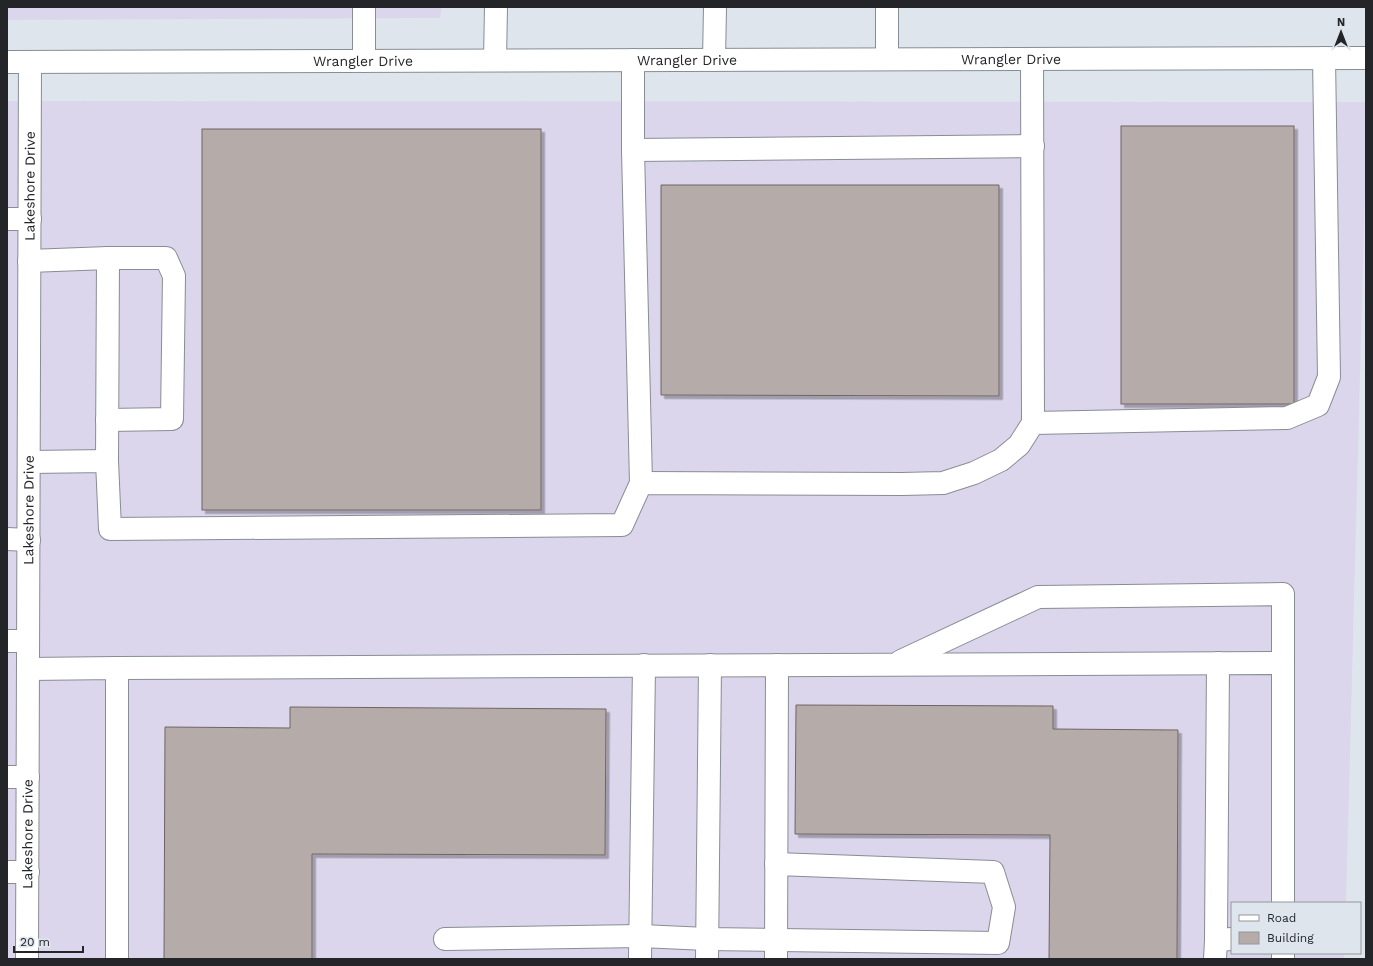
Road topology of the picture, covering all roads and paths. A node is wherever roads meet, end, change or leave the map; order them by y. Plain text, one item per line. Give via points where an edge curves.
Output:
1 (364, 7) edge
2 (496, 7) edge
3 (714, 7) edge
4 (887, 7) edge
5 (1324, 58) junction
6 (1366, 58) edge
7 (887, 59) junction
8 (1032, 59) junction
9 (495, 60) junction
10 (633, 60) junction
11 (714, 60) junction
12 (364, 61) junction
13 (7, 62) edge
14 (30, 62) junction
15 (1033, 146) junction
16 (633, 150) junction
17 (30, 218) junction
18 (7, 219) edge
19 (108, 258) junction
20 (29, 262) junction
21 (107, 420) junction
22 (1033, 423) junction
23 (107, 461) junction
24 (29, 462) junction
25 (641, 483) junction
26 (7, 539) edge
27 (29, 540) junction
28 (18, 641) edge
29 (1218, 663) junction
30 (1283, 663) junction
31 (894, 664) junction
32 (644, 665) junction
33 (710, 665) junction
34 (777, 665) junction
35 (117, 668) junction
36 (28, 669) junction
37 (18, 777) edge
38 (776, 864) junction
39 (17, 872) edge
40 (1283, 902) edge
41 (641, 936) junction
42 (445, 939) dead end
43 (1221, 946) edge
44 (707, 949) edge
45 (776, 949) edge
46 (27, 959) edge
47 (116, 959) edge
48 (640, 959) edge

1 - 12 street
2 - 9 street
3 - 11 street
4 - 7 street
5 - 6 street, Wrangler Drive
5 - 8 street, Wrangler Drive
5 - 22 street via 1329,377 1318,405 1286,418
7 - 8 street, Wrangler Drive
7 - 11 street, Wrangler Drive
8 - 15 street
9 - 10 street, Wrangler Drive
9 - 12 street, Wrangler Drive
10 - 11 street, Wrangler Drive
10 - 16 street
12 - 14 street, Wrangler Drive
13 - 14 street, Wrangler Drive
14 - 17 street, Lakeshore Drive
15 - 16 street
15 - 22 street
16 - 25 street
17 - 18 street
17 - 20 street, Lakeshore Drive
19 - 20 street
19 - 21 street
19 - 21 street via 166,258 174,276 172,419
20 - 24 street, Lakeshore Drive
21 - 23 street
22 - 25 street via 1019,445 1001,460 974,473 943,483
23 - 24 street
23 - 25 street via 110,529 622,525
24 - 27 street, Lakeshore Drive
26 - 27 street
27 - 28 street, Lakeshore Drive
28 - 36 street, Lakeshore Drive
29 - 30 street
29 - 31 street
29 - 43 street
30 - 31 street via 1283,594 1038,597
30 - 40 street
31 - 34 street
32 - 33 street
32 - 35 street
32 - 41 street
33 - 34 street
33 - 44 street
34 - 38 street
35 - 36 street
35 - 47 street
36 - 37 street, Lakeshore Drive
37 - 39 street, Lakeshore Drive
38 - 45 street
38 - 45 street via 993,872 1004,907 998,943
39 - 46 street, Lakeshore Drive
41 - 42 street
41 - 44 street
41 - 48 street
44 - 45 street

